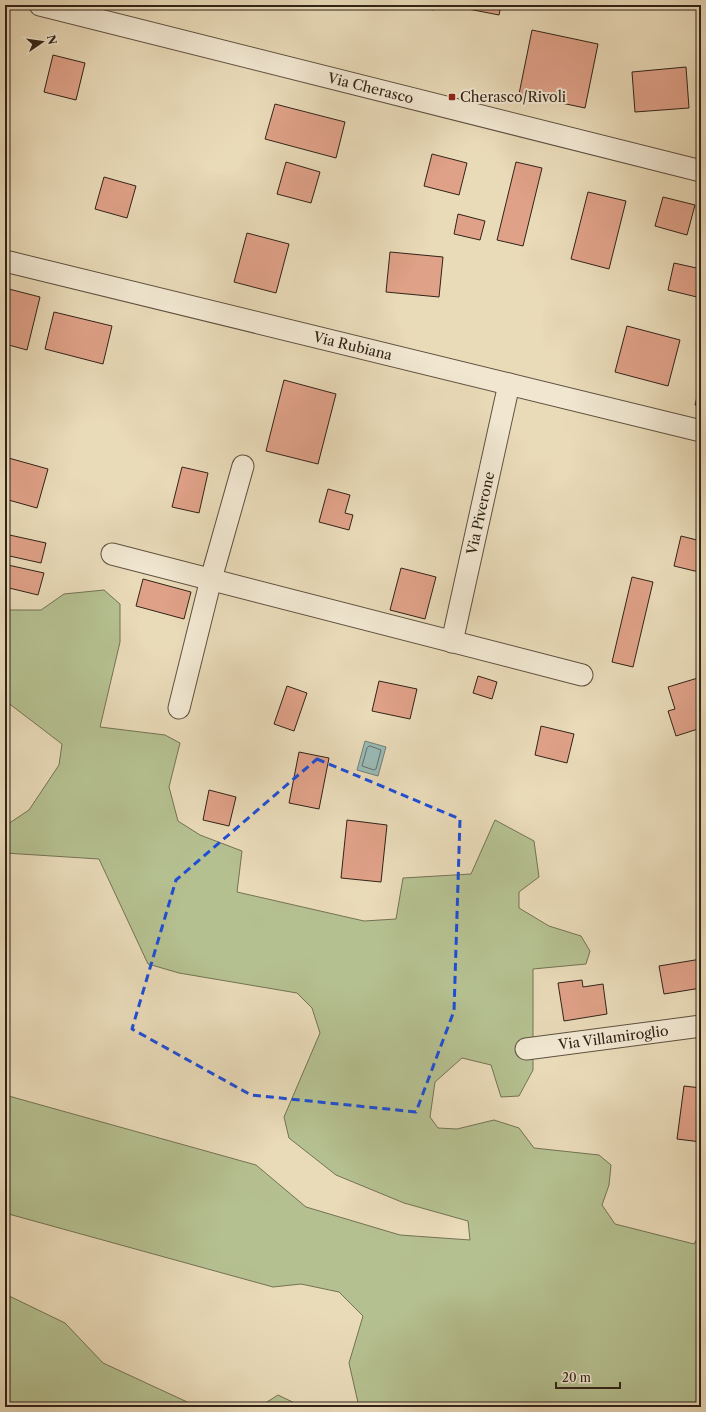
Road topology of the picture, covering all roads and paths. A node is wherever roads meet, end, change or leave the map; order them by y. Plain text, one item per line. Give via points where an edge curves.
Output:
1 (40, 5) edge
2 (701, 171) edge
3 (5, 262) edge
4 (509, 384) junction
5 (701, 431) edge
6 (243, 466) dead end
7 (112, 554) dead end
8 (211, 579) junction
9 (452, 642) junction
10 (582, 675) dead end
11 (179, 708) dead end
12 (701, 1026) edge
13 (526, 1049) dead end

1 - 2 street, Via Cherasco
3 - 4 street, Via Rubiana
4 - 5 street, Via Rubiana
4 - 9 street, Via Piverone
6 - 8 street
7 - 8 street
8 - 9 street
8 - 11 street
9 - 10 street
12 - 13 street, Via Villamiroglio

